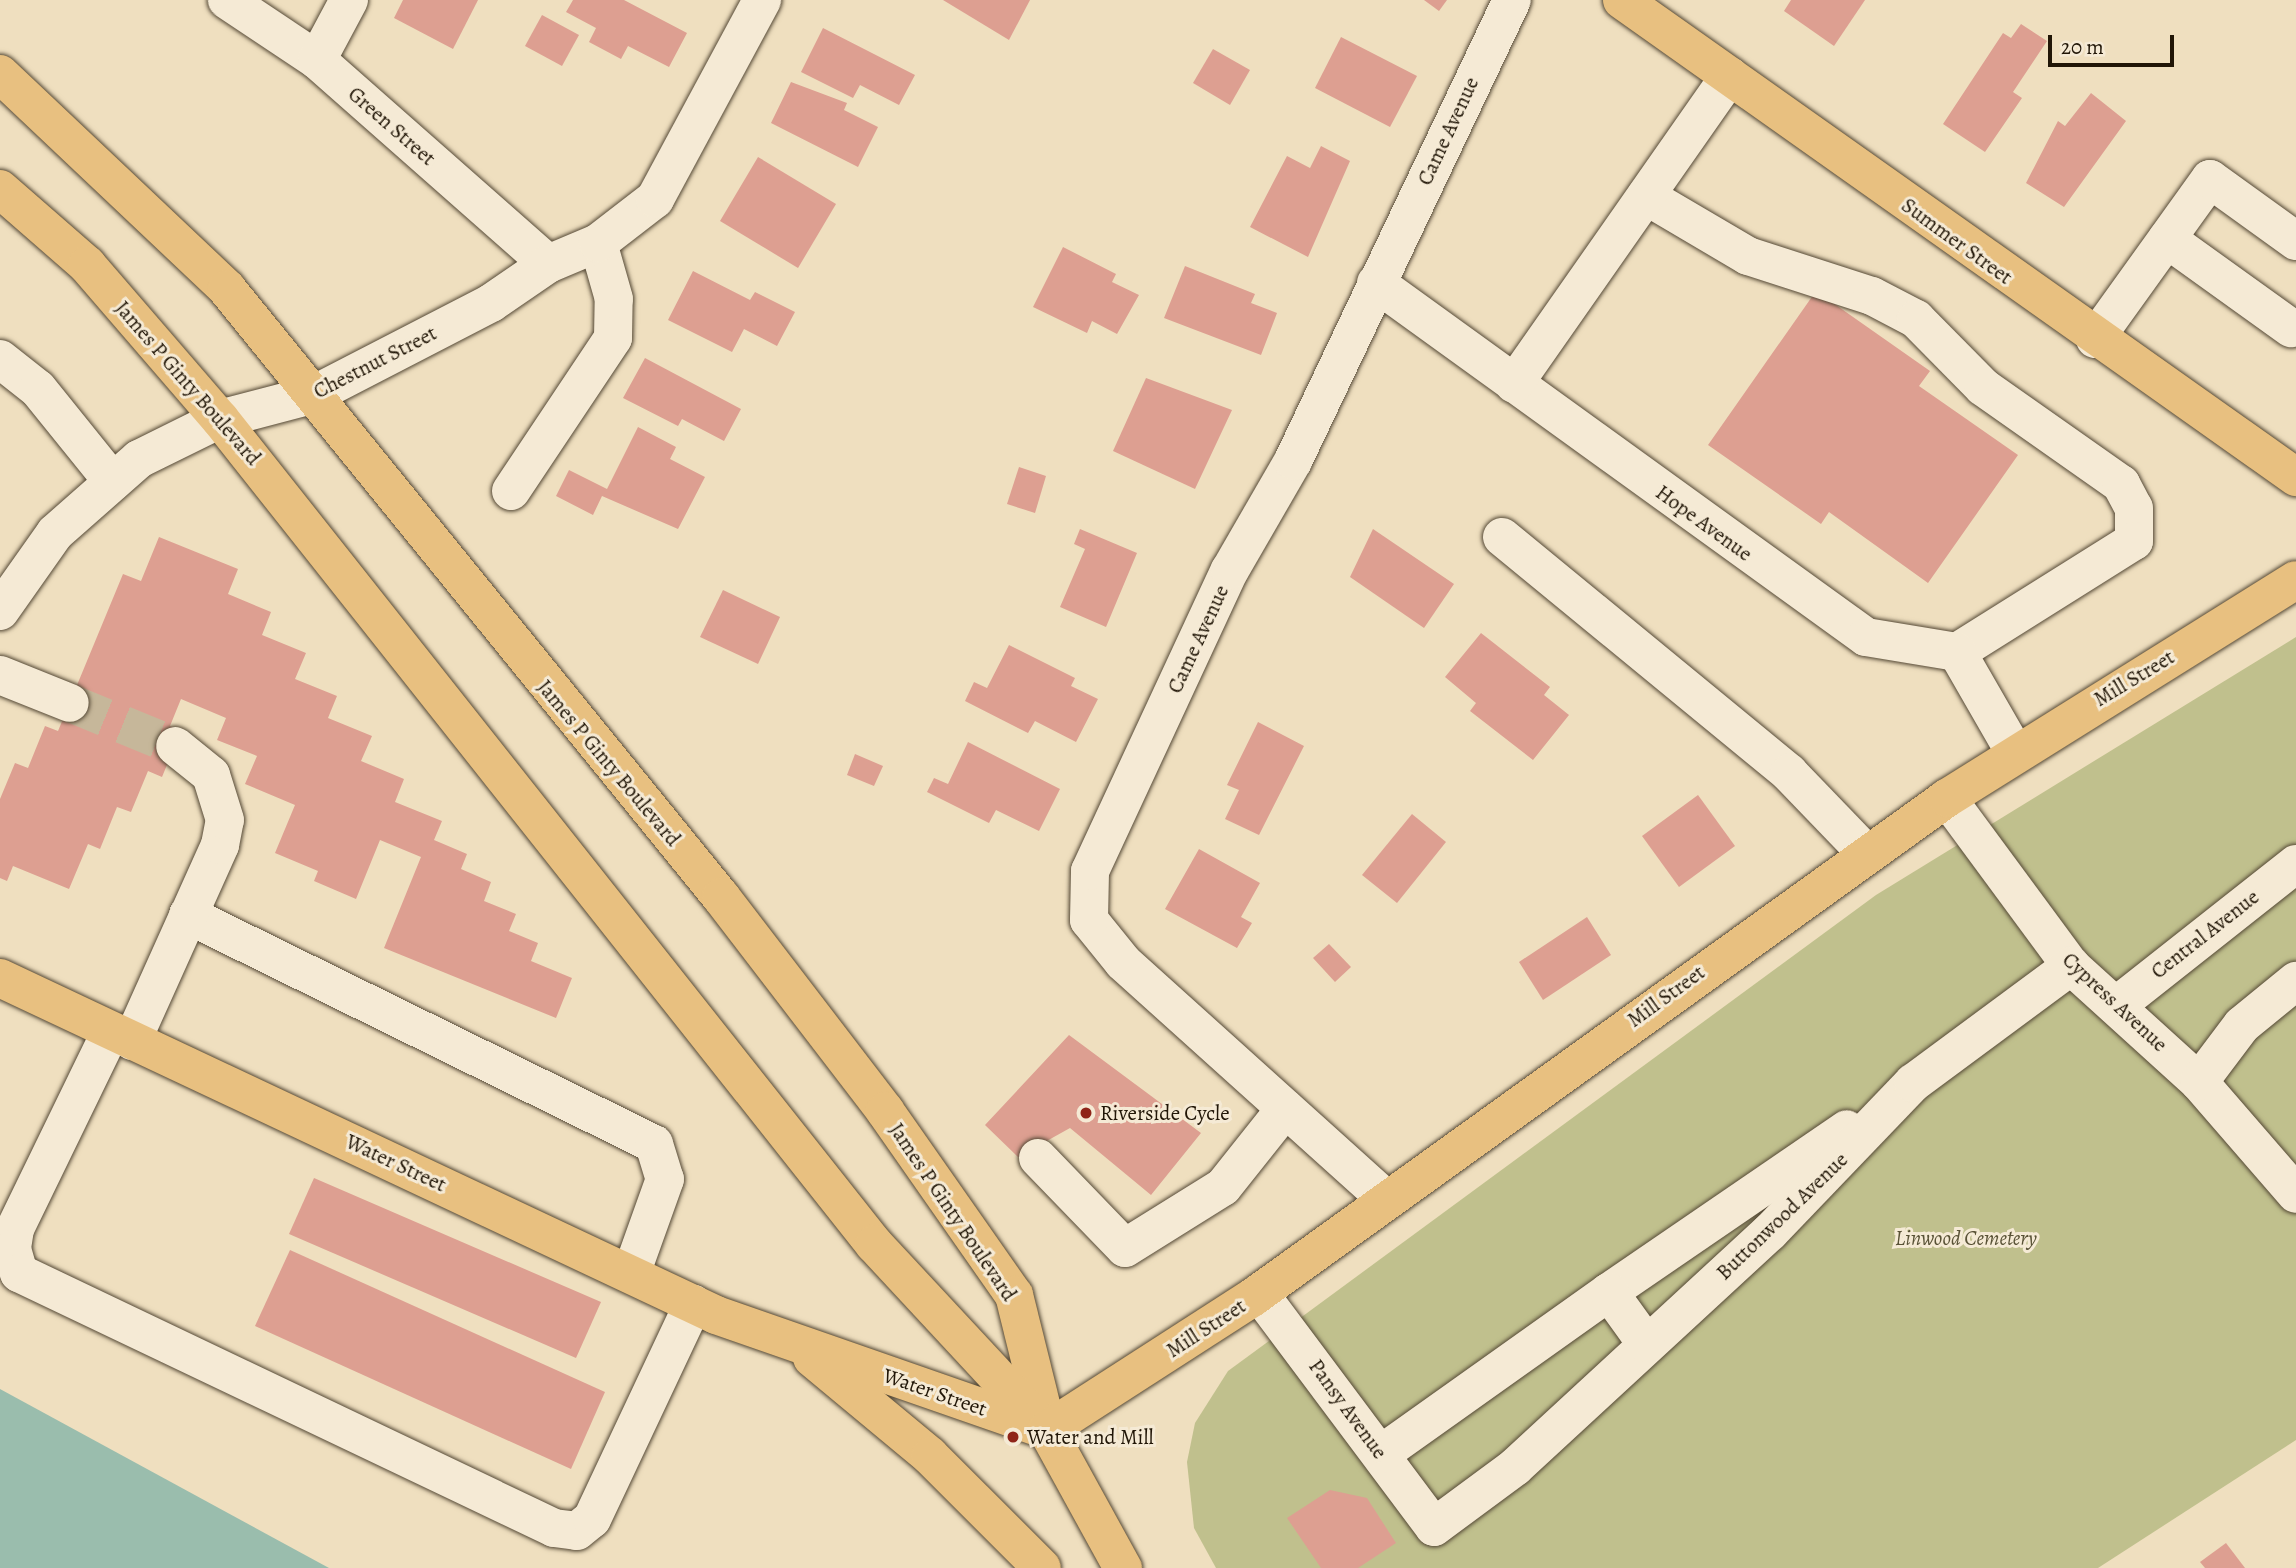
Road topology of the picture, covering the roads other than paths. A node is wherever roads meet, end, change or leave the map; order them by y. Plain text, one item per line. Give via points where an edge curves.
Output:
1 (227, 0) edge
2 (349, 0) edge
3 (762, 0) edge
4 (1512, 0) edge
5 (1622, 0) edge
6 (317, 60) junction
7 (0, 74) edge
8 (1730, 76) junction
9 (0, 189) edge
10 (1646, 196) junction
11 (2167, 239) junction
12 (2296, 242) edge
13 (598, 243) junction
14 (548, 264) junction
15 (1376, 282) junction
16 (2291, 328) dead end
17 (2095, 339) junction
18 (0, 359) edge
19 (1514, 384) junction
20 (315, 394) junction
21 (220, 419) junction
22 (2296, 477) edge
23 (113, 482) junction
24 (511, 491) dead end
25 (1502, 537) dead end
26 (2296, 580) edge
27 (2, 603) edge
28 (1957, 652) junction
29 (0, 675) edge
30 (70, 703) tunnel mouth
31 (175, 746) tunnel mouth
32 (2015, 753) junction
33 (1947, 798) junction
34 (1866, 853) junction
35 (2296, 864) edge
36 (188, 915) junction
37 (2070, 966) junction
38 (0, 978) edge
39 (2296, 981) edge
40 (2116, 1006) junction
41 (121, 1036) junction
42 (2199, 1082) junction
43 (1913, 1083) junction
44 (1285, 1109) junction
45 (1038, 1158) dead end
46 (2296, 1194) edge
47 (1386, 1199) junction
48 (631, 1274) junction
49 (1609, 1292) junction
50 (1259, 1293) junction
51 (693, 1304) junction
52 (1645, 1342) junction
53 (794, 1344) junction
54 (1047, 1430) junction
55 (1381, 1454) junction
56 (1434, 1527) joint
57 (1042, 1568) edge
58 (1123, 1568) edge

1 - 6 street, Green Street
2 - 6 street
3 - 13 street, Chestnut Street via 655,199
4 - 15 street, Came Avenue
5 - 8 main road, Summer Street
6 - 14 street, Green Street
7 - 20 main road, James P Ginty Boulevard via 228,289
8 - 10 street
8 - 17 main road, Summer Street
9 - 21 main road, James P Ginty Boulevard via 87,265
10 - 19 street
10 - 28 street via 1748,256 1872,296 1916,319 1983,387 2121,484 2134,508 2134,541
11 - 12 street via 2210,179
11 - 16 street
11 - 17 street
13 - 14 street, Chestnut Street
13 - 24 street via 614,299 613,338
14 - 20 street, Chestnut Street via 491,303
15 - 19 street, Hope Avenue
15 - 44 street, Came Avenue via 1293,461 1230,570 1090,871 1089,920 1123,962
17 - 22 main road, Summer Street
18 - 23 street via 38,389
19 - 28 street, Hope Avenue via 1866,637
20 - 21 street, Chestnut Street
20 - 54 main road, James P Ginty Boulevard via 885,1111 1014,1295
21 - 23 street, Chestnut Street via 139,459
21 - 54 main road, James P Ginty Boulevard via 874,1244
23 - 27 street, Chestnut Street via 55,533
25 - 34 street via 1789,773
26 - 32 main road, Mill Street
28 - 32 street
29 - 30 street
31 - 36 street via 211,775 225,820
32 - 33 main road, Mill Street
33 - 34 main road, Mill Street
33 - 37 street, Cypress Avenue
34 - 47 main road, Mill Street
35 - 40 street, Central Avenue
36 - 41 street
36 - 48 street via 654,1144 665,1179
37 - 40 street, Cypress Avenue
37 - 43 street, Buttonwood Avenue
38 - 41 main road, Water Street
39 - 42 street via 2242,1025
40 - 42 street, Cypress Avenue
41 - 48 main road, Water Street
41 - 51 street via 15,1229 12,1249 19,1273 554,1528 577,1531 592,1519
42 - 46 street, Cypress Avenue
43 - 49 street, Buttonwood Avenue
43 - 52 street, Buttonwood Avenue via 1770,1232
44 - 45 street via 1223,1186 1125,1248
44 - 47 street, Came Avenue
47 - 50 main road, Mill Street
48 - 51 main road, Water Street
49 - 52 street
49 - 55 street, Buttonwood Avenue
50 - 54 main road, Mill Street
50 - 55 street, Pansy Avenue
51 - 53 main road, Water Street
52 - 56 street, Buttonwood Avenue via 1516,1467
53 - 54 main road, Water Street
53 - 57 main road, Water Street via 930,1456
54 - 58 main road
55 - 56 street, Pansy Avenue

